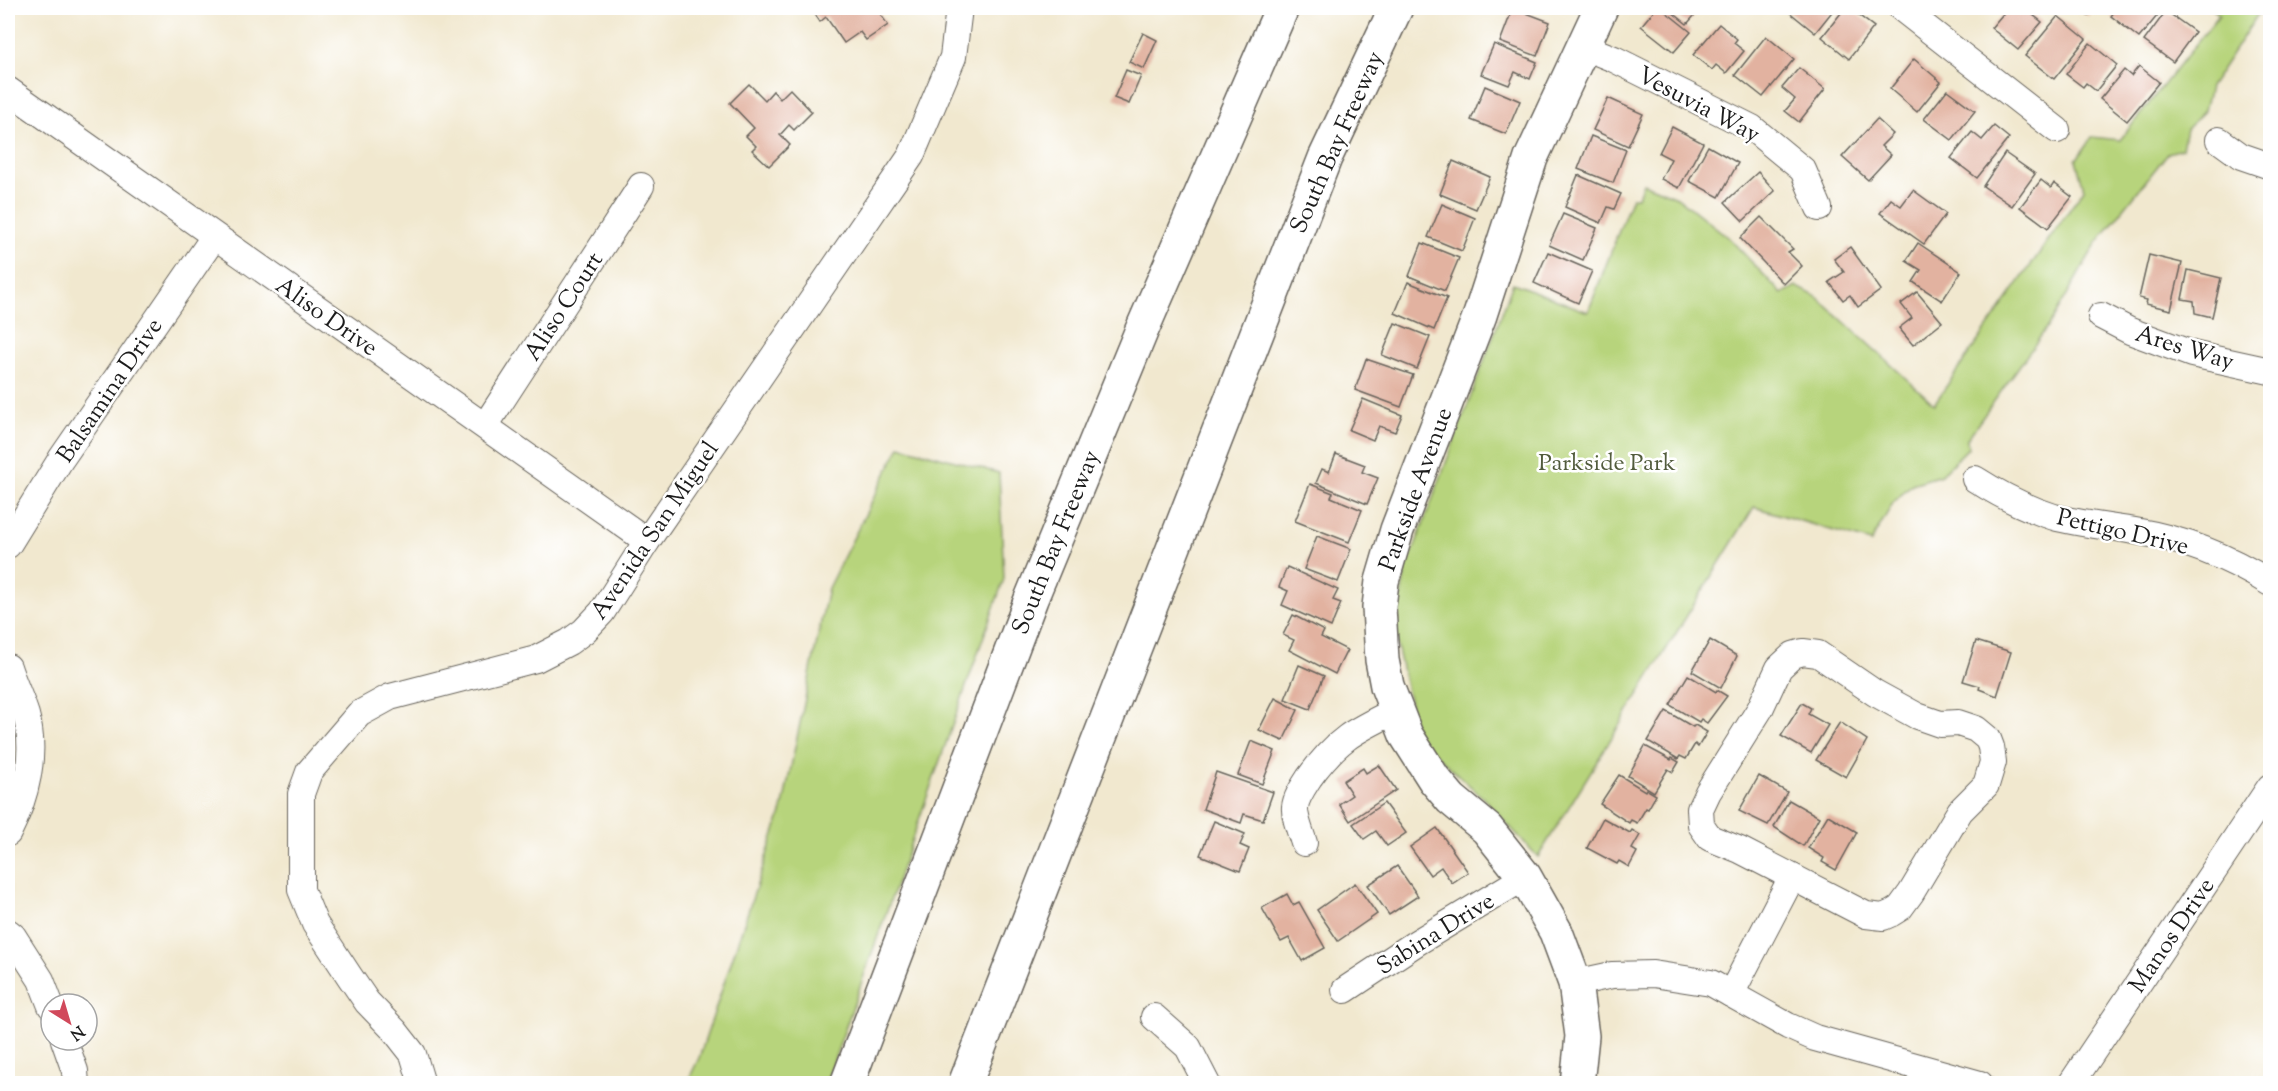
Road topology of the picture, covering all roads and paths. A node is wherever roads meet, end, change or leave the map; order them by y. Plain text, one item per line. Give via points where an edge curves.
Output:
1 (959, 8) edge
2 (1282, 8) edge
3 (1396, 8) edge
4 (1601, 8) edge
5 (1901, 8) edge
6 (1584, 47) junction
7 (8, 90) edge
8 (2057, 130) dead end
9 (2219, 140) dead end
10 (2271, 166) edge
11 (641, 186) dead end
12 (1819, 208) dead end
13 (214, 237) junction
14 (2101, 316) dead end
15 (2271, 371) edge
16 (485, 426) junction
17 (1975, 479) dead end
18 (647, 541) junction
19 (8, 545) edge
20 (2271, 583) edge
21 (8, 667) edge
22 (1395, 711) junction
23 (2271, 787) edge
24 (8, 833) edge
25 (1304, 843) dead end
26 (1525, 877) junction
27 (1792, 877) junction
28 (8, 932) edge
29 (1575, 983) junction
30 (1345, 990) dead end
31 (46, 992) edge
32 (1731, 994) junction
33 (1154, 1017) dead end
34 (68, 1052) edge
35 (76, 1083) edge
36 (422, 1083) edge
37 (847, 1083) edge
38 (965, 1083) edge
39 (1208, 1083) edge
40 (1577, 1083) edge
41 (1980, 1083) edge
42 (2072, 1083) edge

1 - 18 street, Avenida San Miguel via 953,57 911,156
2 - 37 main road, South Bay Freeway via 1030,598
3 - 38 main road, South Bay Freeway via 1325,158
4 - 6 main road, Parkside Avenue
5 - 8 street
6 - 12 street, Vesuvia Way via 1752,128 1803,170
6 - 22 main road, Parkside Avenue via 1531,158 1480,315 1382,580 1379,633
7 - 13 street, Aliso Drive
9 - 10 street via 2241,156
11 - 16 street, Aliso Court
13 - 16 street, Aliso Drive
13 - 19 street, Balsamina Drive via 61,459
14 - 15 street, Ares Way via 2192,354
16 - 18 street, Aliso Drive
17 - 20 street, Pettigo Drive via 2007,499 2055,517 2179,541 2240,564
18 - 36 street, Avenida San Miguel via 602,612 569,642 536,659 390,697 359,714 309,772 302,794 301,890 315,924 367,1002 413,1054
21 - 24 street via 26,716 29,757 22,798
22 - 25 street via 1357,729 1336,745 1301,789 1294,808
22 - 26 main road, Parkside Avenue via 1434,779 1487,829
23 - 42 street, Manos Drive
26 - 29 main road, Parkside Avenue via 1556,932
26 - 30 street, Sabina Drive
27 - 27 street via 1866,915 1883,917 1900,908 1960,811 1986,784 1993,762 1988,739 1968,725 1940,724 1917,716 1818,654 1793,655 1779,668 1760,709 1700,809 1701,825 1710,838
27 - 32 street
28 - 31 street
29 - 32 street via 1612,975 1653,974 1711,983
29 - 40 main road, Parkside Avenue via 1582,1036
32 - 41 street via 1815,1038
33 - 39 street via 1188,1047
34 - 35 street

